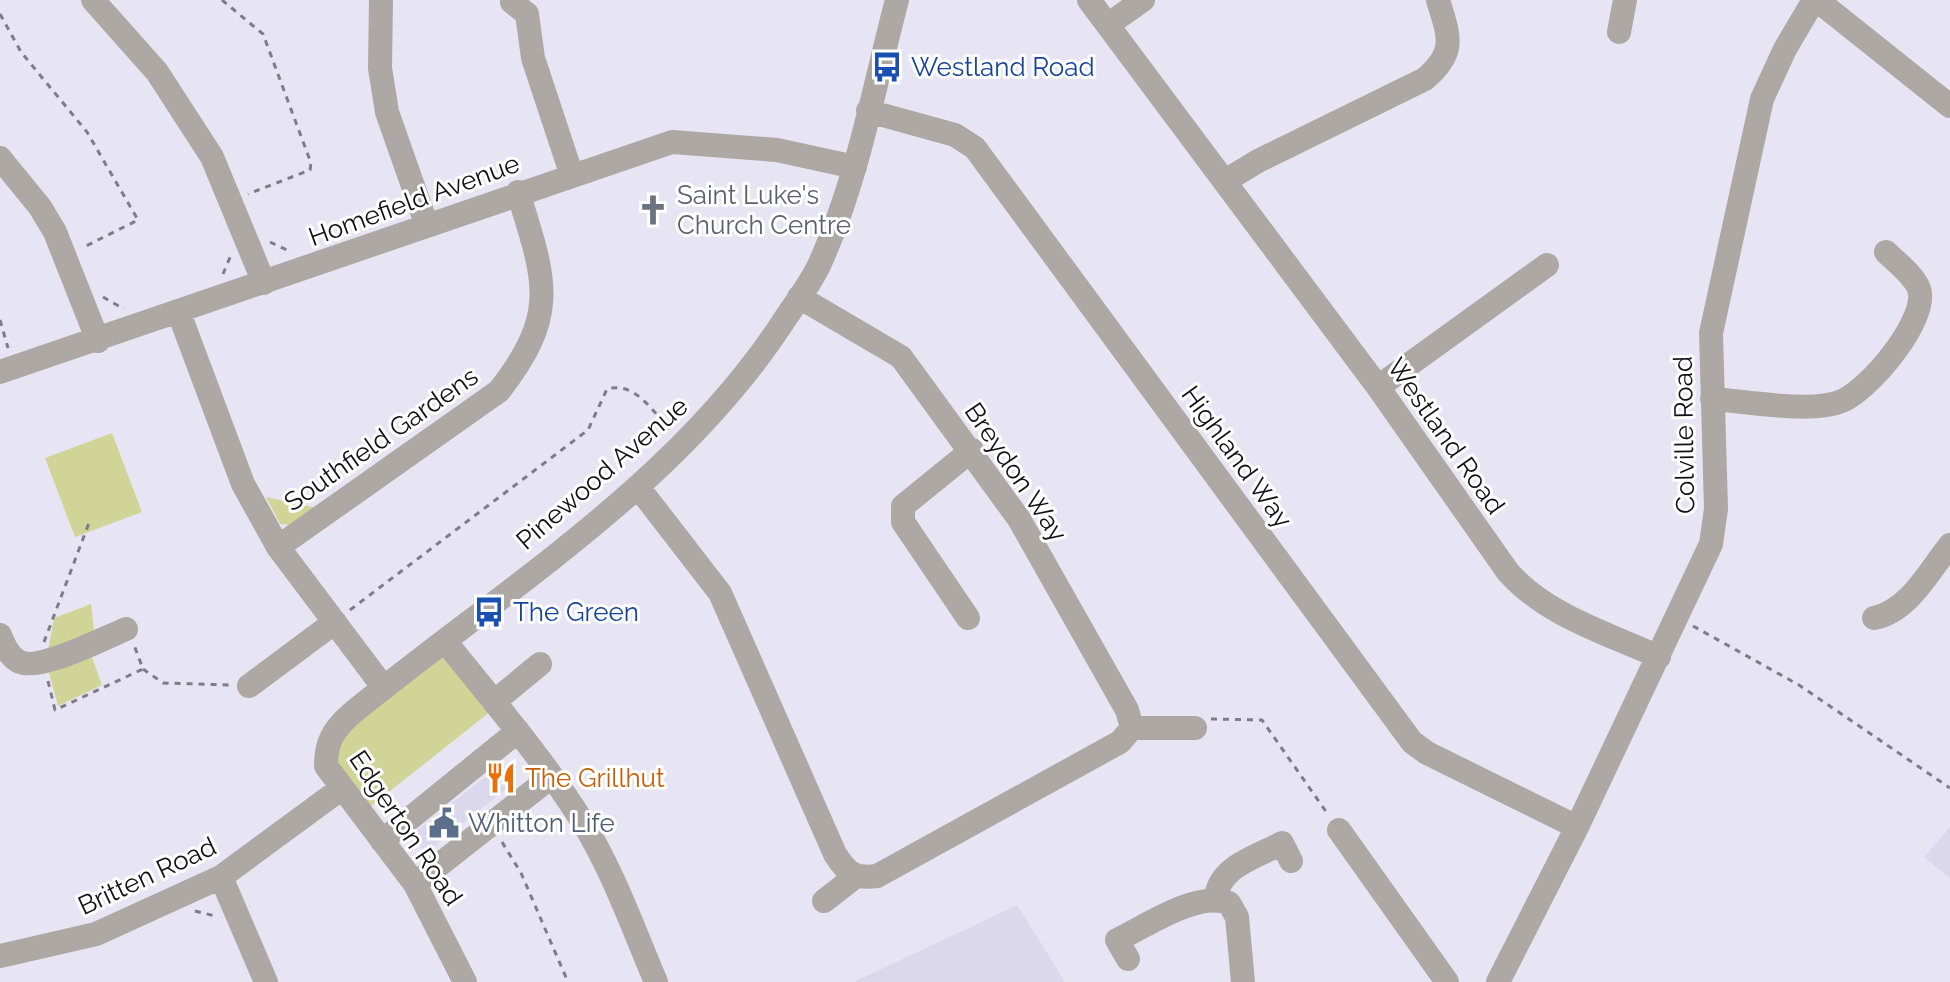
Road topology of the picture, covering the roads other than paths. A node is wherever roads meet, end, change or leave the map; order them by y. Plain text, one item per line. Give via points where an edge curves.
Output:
1 (93, 0) edge
2 (381, 0) edge
3 (897, 0) edge
4 (1089, 0) edge
5 (1143, 0) edge
6 (1438, 0) edge
7 (1625, 0) edge
8 (1816, 0) edge
9 (528, 6) dead end
10 (1109, 24) junction
11 (1619, 32) dead end
12 (1950, 106) edge
13 (868, 111) junction
14 (0, 158) edge
15 (855, 167) junction
16 (571, 173) junction
17 (1225, 181) junction
18 (518, 192) junction
19 (427, 226) junction
20 (1886, 252) dead end
21 (1547, 265) dead end
22 (264, 283) junction
23 (799, 297) junction
24 (179, 313) junction
25 (98, 341) junction
26 (7, 370) edge
27 (1378, 387) junction
28 (1712, 399) junction
29 (972, 450) junction
30 (638, 487) junction
31 (1950, 545) edge
32 (278, 547) junction
33 (968, 618) dead end
34 (1874, 618) dead end
35 (335, 622) junction
36 (126, 629) road end
37 (0, 635) edge
38 (445, 641) junction
39 (1659, 657) junction
40 (540, 664) dead end
41 (249, 686) road end
42 (384, 688) junction
43 (494, 702) junction
44 (1199, 723) road end
45 (1132, 728) junction
46 (518, 731) junction
47 (326, 748) joint
48 (551, 777) junction
49 (342, 788) junction
50 (1577, 827) junction
51 (1339, 830) road end
52 (382, 841) junction
53 (1291, 861) dead end
54 (856, 876) junction
55 (221, 877) junction
56 (415, 884) junction
57 (1216, 899) junction
58 (824, 901) dead end
59 (1118, 942) dead end
60 (0, 956) edge
61 (266, 982) edge
62 (465, 982) edge
63 (656, 982) edge
64 (1243, 982) edge
65 (1447, 982) edge
66 (1498, 982) edge

1 - 22 street via 157,72 212,157
2 - 19 street via 380,68 387,112
3 - 13 street, Pinewood Avenue
4 - 10 street, Westland Road
5 - 10 street
6 - 17 street via 1449,45 1446,57 1425,79
7 - 11 street
8 - 12 street
8 - 28 street, Colville Road via 1762,99 1711,333
9 - 16 street via 533,58
10 - 17 street, Westland Road via 1151,88
13 - 15 street, Pinewood Avenue
13 - 50 street, Highland Way via 955,135 975,148 1412,742
14 - 25 street via 40,207 67,256
15 - 16 street, Homefield Avenue via 777,150 672,142
15 - 23 street, Pinewood Avenue via 820,263
16 - 18 street, Homefield Avenue
17 - 27 street, Westland Road
18 - 19 street, Homefield Avenue
18 - 32 street, Southfield Gardens via 541,266 543,305 536,335 520,364 499,391
19 - 22 street, Homefield Avenue
20 - 28 street via 1919,288 1920,307 1913,328 1862,388 1841,401 1814,406
21 - 27 street
22 - 24 street, Homefield Avenue
23 - 29 street, Breydon Way via 901,357
23 - 30 street, Pinewood Avenue via 743,380
24 - 25 street, Homefield Avenue
24 - 32 street via 243,484
25 - 26 street, Homefield Avenue
27 - 39 street, Westland Road via 1528,594
28 - 39 street, Colville Road via 1716,509 1711,544
29 - 33 street via 903,506 903,522
29 - 45 street, Breydon Way via 1019,519 1127,710
30 - 38 street, Pinewood Avenue
30 - 54 street via 720,593 835,854 847,873
31 - 34 street via 1905,602
32 - 35 street
35 - 41 street
35 - 42 street
36 - 37 street via 40,663 19,662
38 - 42 street, Pinewood Avenue
38 - 43 street
39 - 50 street, Colville Road
40 - 43 street
42 - 47 street, Pinewood Avenue via 335,729
43 - 46 street
44 - 45 street
45 - 54 street via 1120,742 877,876
46 - 48 street
46 - 52 street
47 - 49 street, Edgerton Road via 326,766
48 - 56 street
48 - 63 street via 608,870
49 - 52 street, Edgerton Road
49 - 55 street, Britten Road
50 - 66 street, Colville Road
51 - 65 street
52 - 56 street, Edgerton Road
53 - 57 street via 1282,843 1223,874
54 - 58 street
55 - 60 street, Britten Road via 96,934
55 - 61 street
56 - 62 street, Edgerton Road
57 - 59 street via 1187,907
57 - 64 street via 1229,903 1237,917

